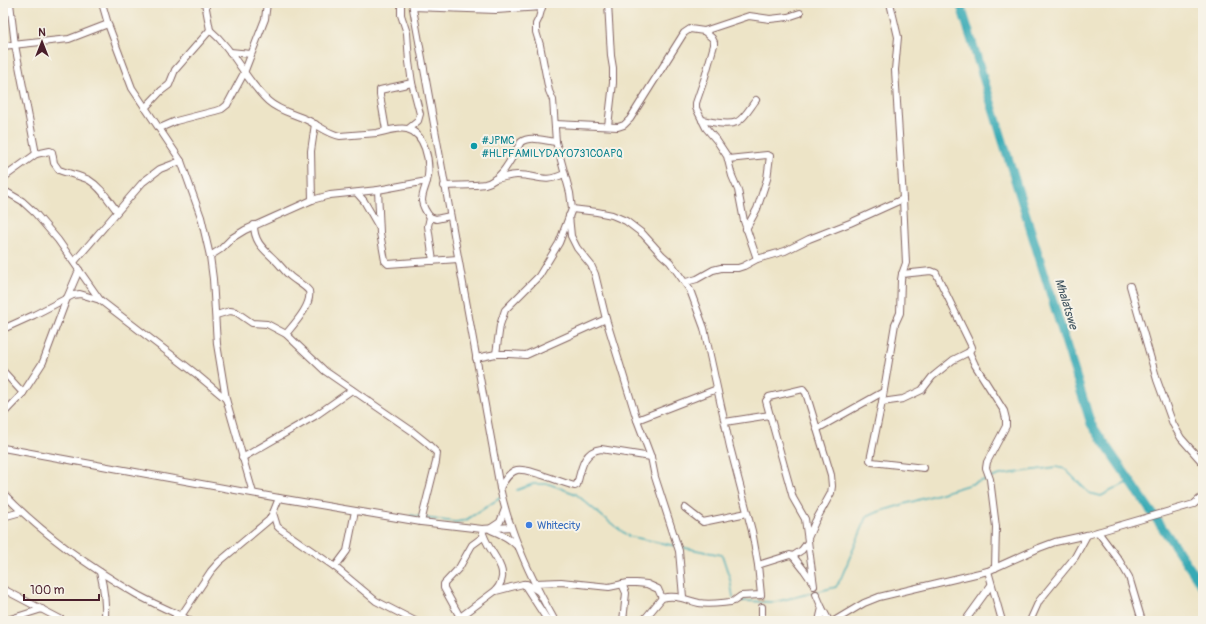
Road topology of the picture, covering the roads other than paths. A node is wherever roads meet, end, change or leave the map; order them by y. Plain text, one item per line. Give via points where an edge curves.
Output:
1 (10, 3) edge
2 (102, 3) edge
3 (205, 3) edge
4 (266, 3) edge
5 (401, 3) edge
6 (608, 3) edge
7 (890, 3) edge
8 (412, 5) edge
9 (541, 5) edge
10 (800, 13) dead end
11 (108, 24) junction
12 (210, 30) junction
13 (704, 31) junction
14 (15, 45) junction
15 (3, 46) edge
16 (230, 52) junction
17 (251, 54) junction
18 (244, 73) junction
19 (412, 83) junction
20 (756, 100) dead end
21 (145, 108) junction
22 (702, 120) junction
23 (315, 124) junction
24 (555, 124) junction
25 (608, 126) junction
26 (160, 128) junction
27 (408, 129) junction
28 (386, 130) junction
29 (556, 142) junction
30 (36, 154) junction
31 (728, 159) junction
32 (181, 161) junction
33 (564, 174) junction
34 (3, 178) edge
35 (495, 180) junction
36 (427, 181) junction
37 (444, 186) junction
38 (3, 190) edge
39 (378, 190) junction
40 (357, 193) junction
41 (904, 199) junction
42 (312, 200) junction
43 (572, 209) junction
44 (117, 211) junction
45 (450, 216) junction
46 (569, 216) junction
47 (430, 217) junction
48 (254, 225) junction
49 (380, 228) junction
50 (746, 229) junction
51 (210, 256) junction
52 (757, 259) junction
53 (458, 260) junction
54 (434, 261) junction
55 (74, 262) junction
56 (79, 270) junction
57 (902, 274) junction
58 (686, 282) junction
59 (1130, 286) dead end
60 (67, 298) junction
61 (100, 300) junction
62 (216, 315) junction
63 (606, 319) junction
64 (3, 329) edge
65 (286, 334) junction
66 (969, 352) junction
67 (496, 354) junction
68 (476, 358) junction
69 (3, 371) edge
70 (717, 389) junction
71 (352, 390) junction
72 (883, 392) junction
73 (23, 393) junction
74 (226, 399) junction
75 (882, 402) junction
76 (3, 414) edge
77 (770, 416) junction
78 (637, 420) junction
79 (725, 422) junction
80 (817, 429) junction
81 (3, 448) edge
82 (650, 457) junction
83 (242, 458) junction
84 (1203, 463) edge
85 (924, 468) dead end
86 (500, 488) junction
87 (3, 493) edge
88 (252, 493) junction
89 (1203, 496) edge
90 (278, 498) junction
91 (505, 508) junction
92 (685, 508) dead end
93 (355, 511) junction
94 (21, 512) junction
95 (273, 513) junction
96 (747, 513) junction
97 (3, 517) edge
98 (421, 522) junction
99 (263, 526) junction
100 (277, 526) junction
101 (511, 526) junction
102 (482, 529) junction
103 (490, 529) junction
104 (1098, 532) junction
105 (1087, 535) junction
106 (483, 537) junction
107 (808, 540) junction
108 (519, 548) junction
109 (793, 556) junction
110 (758, 565) junction
111 (335, 567) junction
112 (995, 568) junction
113 (988, 571) junction
114 (100, 572) junction
115 (535, 583) junction
116 (524, 584) junction
117 (622, 584) junction
118 (991, 585) junction
119 (3, 589) edge
120 (495, 591) junction
121 (539, 592) junction
122 (816, 594) dead end
123 (683, 597) junction
124 (662, 598) junction
125 (762, 607) tunnel mouth
126 (822, 608) junction
127 (42, 609) junction
128 (181, 616) junction
129 (458, 619) edge
130 (4, 621) edge
131 (64, 621) edge
132 (105, 621) edge
133 (173, 621) edge
134 (190, 621) edge
135 (415, 621) edge
136 (548, 621) edge
137 (555, 621) edge
138 (623, 621) edge
139 (642, 621) edge
140 (762, 621) edge
141 (819, 621) edge
142 (829, 621) edge
143 (834, 621) edge
144 (965, 621) edge
145 (1002, 621) edge
146 (1030, 621) edge
147 (1142, 621) edge

1 - 14 street
2 - 11 street
3 - 12 street
4 - 17 street via 264,19
5 - 19 street
6 - 25 street via 613,76
7 - 41 street via 898,37 895,70
8 - 9 street via 496,10
8 - 37 street
9 - 24 street via 536,32 553,100
10 - 13 street via 770,19 749,16
11 - 14 street via 69,39
11 - 21 street via 132,88
12 - 16 street via 220,38
12 - 21 street via 175,70 169,85
13 - 22 street via 712,38 714,46 696,103
13 - 25 street via 690,29 684,33 630,119 618,127
14 - 15 street
14 - 30 street
16 - 17 street
16 - 18 street
17 - 18 street
18 - 23 street via 269,101 280,109
18 - 26 street via 227,105 222,109 182,119
19 - 27 street via 420,118
19 - 28 street via 380,90
20 - 22 street via 738,122 719,123
21 - 26 street
22 - 31 street
23 - 28 street via 333,135 340,136
23 - 42 street via 311,151
24 - 25 street
24 - 29 street
26 - 32 street
27 - 28 street
27 - 36 street via 418,136 428,158
29 - 33 street
29 - 35 street via 524,140
30 - 34 street
30 - 44 street via 52,152 54,163 59,170 91,181
31 - 50 street
31 - 50 street via 770,156 767,179 757,209
32 - 44 street via 160,169 143,182
32 - 51 street via 201,216
33 - 35 street via 547,180 515,175
33 - 43 street
35 - 37 street via 485,184
36 - 39 street
36 - 47 street via 422,202
37 - 45 street
38 - 55 street via 22,201 35,213
39 - 40 street
39 - 49 street
40 - 42 street
40 - 49 street
41 - 52 street via 785,251
41 - 57 street via 906,263
42 - 48 street
43 - 46 street
43 - 58 street via 612,215 626,221 643,234
44 - 55 street
45 - 47 street via 436,219
45 - 53 street
46 - 63 street via 577,248 595,274
46 - 67 street via 559,243 539,276 505,310
47 - 54 street via 428,226
48 - 51 street via 232,238
48 - 65 street via 256,240 291,277 309,291 309,300
49 - 54 street via 385,261 388,264
50 - 52 street
51 - 62 street
52 - 58 street via 738,268 713,270
53 - 54 street
53 - 68 street
55 - 56 street
56 - 60 street
56 - 61 street
57 - 66 street via 931,271 936,273 972,347
57 - 72 street via 900,313 895,324
58 - 70 street via 704,328
59 - 84 street via 1157,380 1173,424 1181,438
60 - 61 street via 80,294
60 - 64 street
60 - 73 street via 43,362
61 - 74 street
62 - 65 street via 236,312 252,323 267,324
62 - 74 street via 217,344
63 - 67 street via 526,355
63 - 78 street
65 - 71 street via 325,372
66 - 75 street via 942,368 922,390 903,399
66 - 112 street via 1004,411 1006,419 1006,426 986,468 990,479 996,527
67 - 68 street
68 - 86 street
69 - 73 street
70 - 78 street
70 - 79 street
71 - 83 street via 315,416
71 - 98 street via 412,431 437,453
72 - 75 street
72 - 80 street
73 - 76 street
74 - 83 street
75 - 85 street via 870,462
77 - 79 street
77 - 80 street via 767,399 802,390 806,393
77 - 107 street via 793,498 805,518
78 - 82 street
79 - 96 street
80 - 107 street via 832,486
81 - 88 street
82 - 86 street via 595,450 584,459 575,486 516,470 506,478
82 - 123 street via 679,551
83 - 88 street
86 - 91 street
87 - 94 street
88 - 90 street
89 - 104 street via 1194,504
90 - 93 street
90 - 95 street
91 - 101 street
91 - 103 street via 500,522
92 - 96 street via 701,522
93 - 98 street
93 - 111 street via 347,551
94 - 97 street
94 - 114 street
95 - 99 street
95 - 100 street
96 - 110 street
98 - 102 street
99 - 100 street
99 - 128 street via 219,562
100 - 111 street
101 - 103 street
101 - 108 street
102 - 103 street
102 - 106 street
103 - 108 street via 508,537
104 - 105 street
104 - 147 street via 1129,577
105 - 112 street via 1055,542
105 - 146 street via 1075,557 1039,601
106 - 120 street via 502,569 503,578
106 - 129 street via 472,545 459,568 444,584
107 - 109 street via 802,550
107 - 109 street via 814,586
108 - 115 street
109 - 110 street
110 - 123 street via 761,596 741,596 731,602 707,604
111 - 135 street via 376,601
112 - 113 street
113 - 118 street
113 - 143 street via 879,597
114 - 128 street via 137,595
114 - 132 street via 106,608
115 - 117 street via 561,582 609,587
115 - 121 street
116 - 120 street
116 - 121 street
116 - 136 street
117 - 124 street via 653,586 658,589
117 - 138 street via 626,593
118 - 144 street
118 - 145 street
119 - 127 street
120 - 129 street
121 - 137 street
122 - 126 street
123 - 124 street
124 - 139 street
125 - 140 street
126 - 141 street
126 - 142 street
127 - 130 street
127 - 131 street
128 - 133 street
128 - 134 street

